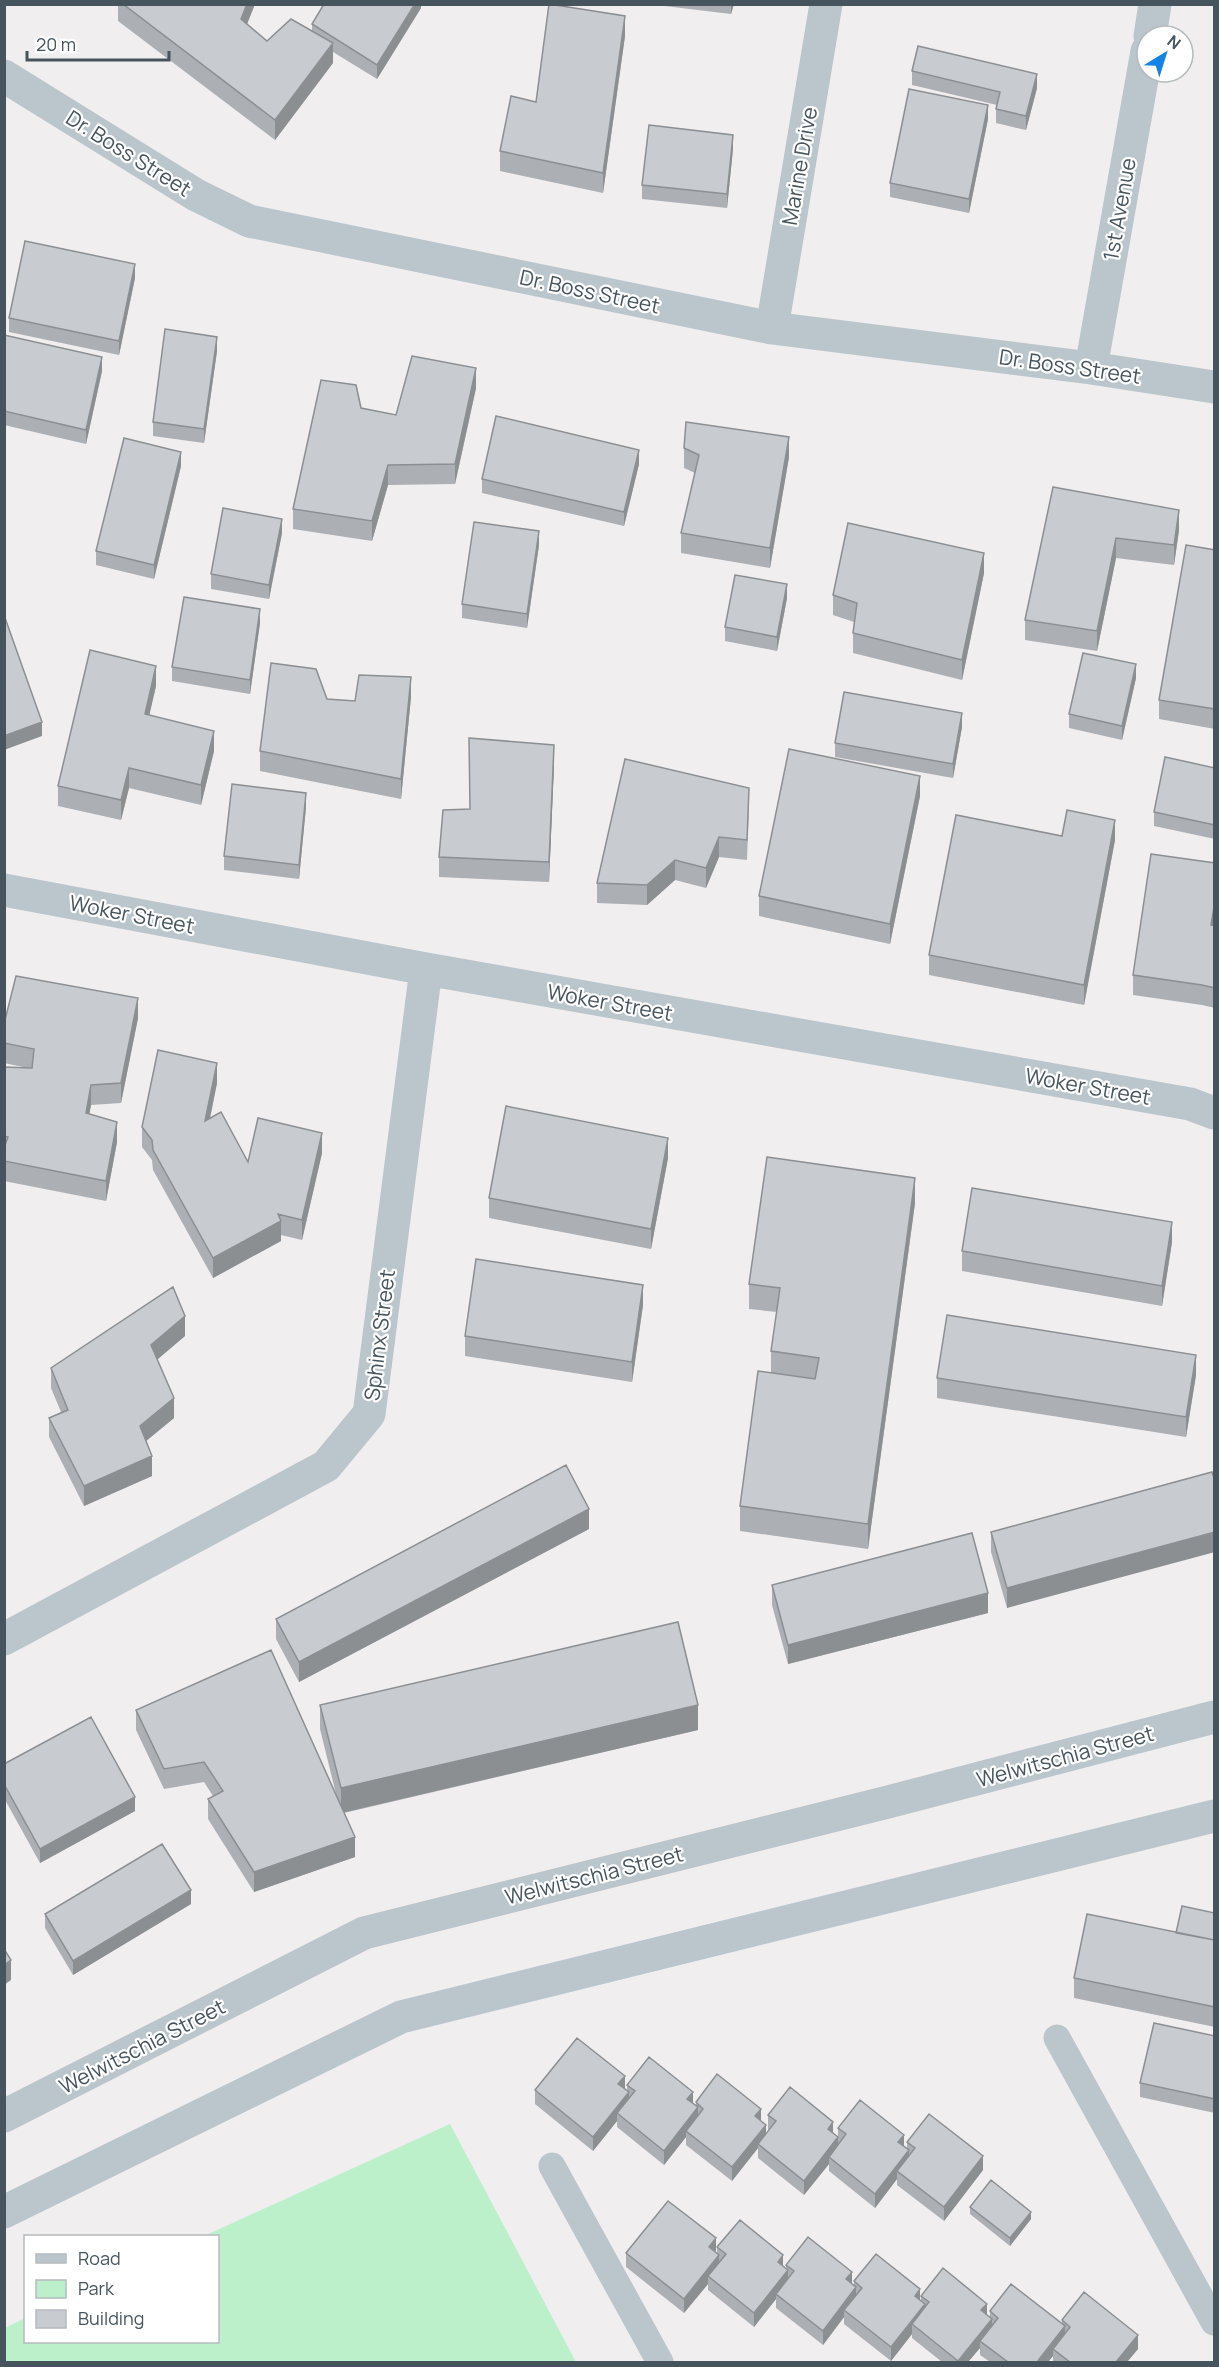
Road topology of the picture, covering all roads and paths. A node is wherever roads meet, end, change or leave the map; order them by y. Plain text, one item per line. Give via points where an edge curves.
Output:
1 (826, 4) edge
2 (1155, 4) edge
3 (1152, 24) edge
4 (4, 76) edge
5 (1141, 84) edge
6 (772, 328) junction
7 (1091, 368) junction
8 (1215, 387) edge
9 (4, 890) edge
10 (426, 969) junction
11 (1215, 1113) edge
12 (4, 1639) edge
13 (1215, 1717) edge
14 (1215, 1816) edge
15 (1057, 2038) dead end
16 (4, 2116) edge
17 (552, 2166) dead end
18 (4, 2212) edge
19 (1215, 2322) edge
20 (660, 2362) edge

1 - 6 street, Marine Drive
2 - 3 street
4 - 6 street, Dr. Boss Street via 196,195 249,221
5 - 7 street, 1st Avenue
6 - 7 street, Dr. Boss Street
7 - 8 street, Dr. Boss Street
9 - 10 street, Woker Street
10 - 11 street, Woker Street via 1190,1104
10 - 12 street, Sphinx Street via 369,1414 326,1466
13 - 16 street, Welwitschia Street via 364,1933
14 - 18 street via 401,2017
15 - 19 lane
17 - 20 lane

